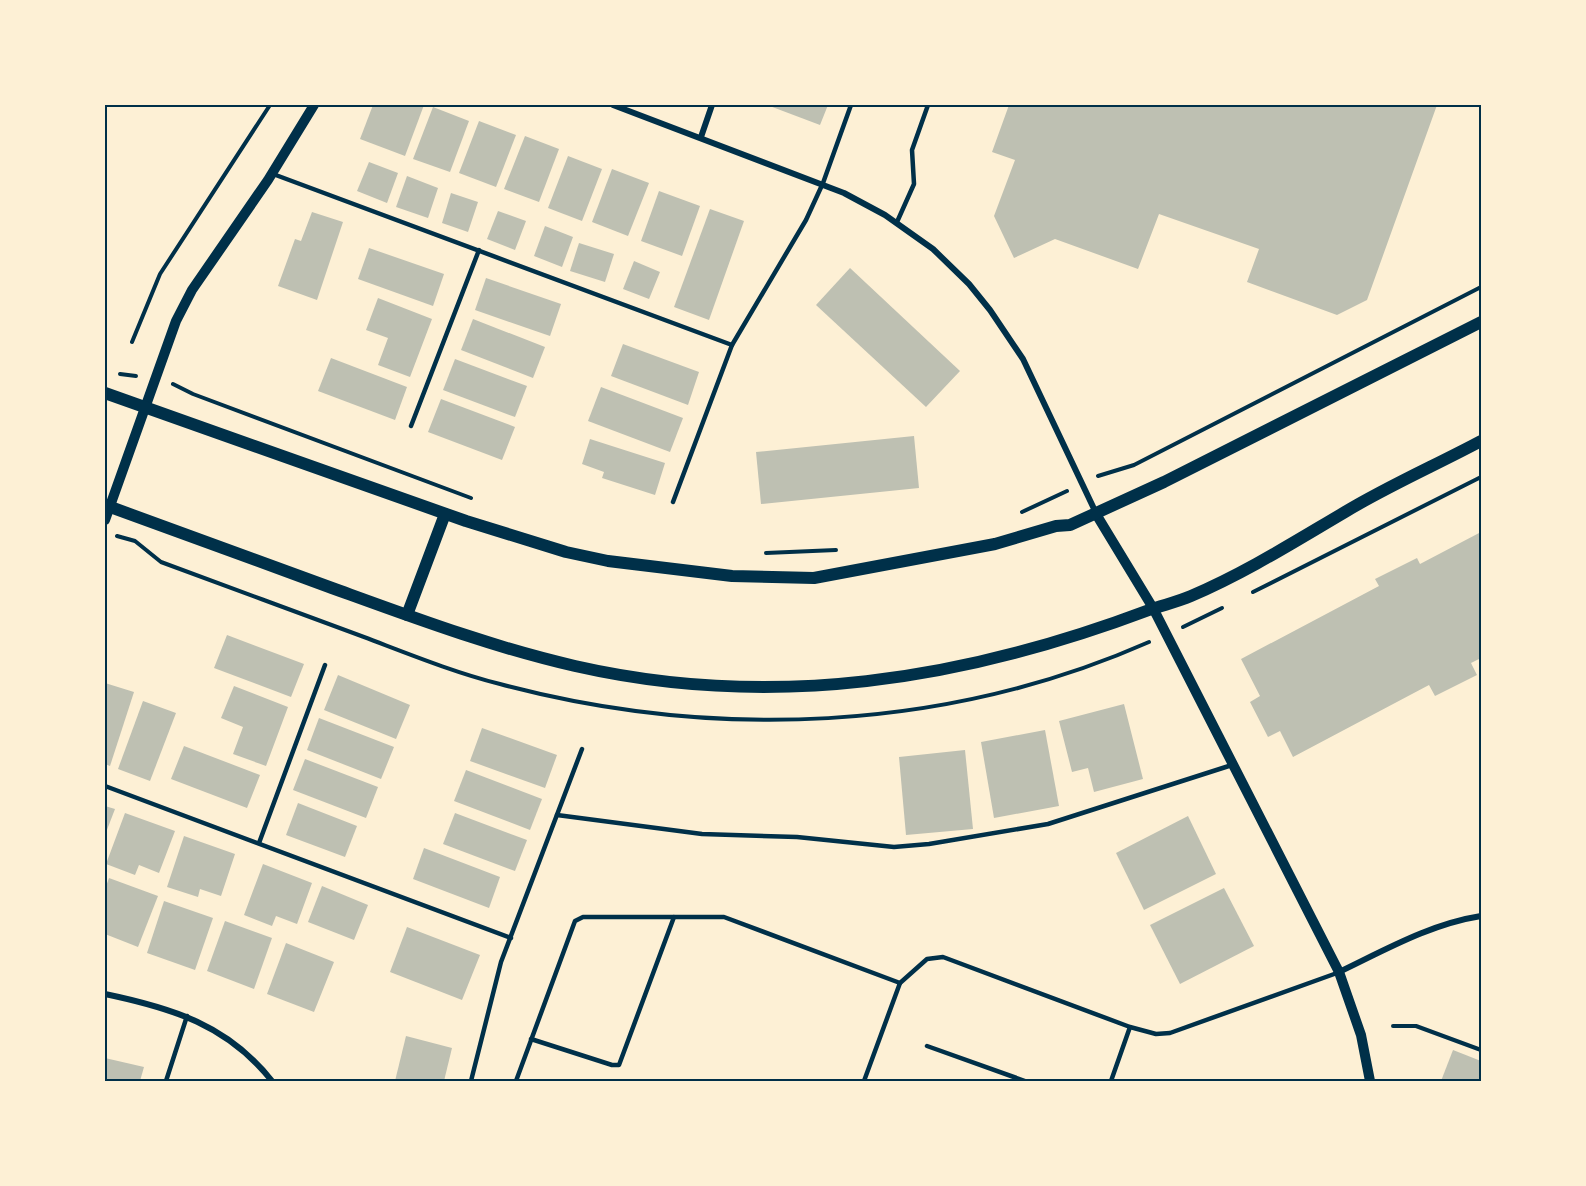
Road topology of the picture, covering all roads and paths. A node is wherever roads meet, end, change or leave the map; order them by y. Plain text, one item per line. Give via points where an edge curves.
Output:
1 (270, 105) edge
2 (314, 105) edge
3 (613, 105) edge
4 (712, 105) edge
5 (851, 105) edge
6 (928, 105) edge
7 (700, 137) junction
8 (272, 174) junction
9 (823, 183) junction
10 (897, 222) junction
11 (479, 250) junction
12 (1481, 287) edge
13 (1481, 322) edge
14 (132, 342) dead end
15 (732, 345) junction
16 (171, 384) dead end
17 (105, 393) edge
18 (146, 408) junction
19 (411, 426) dead end
20 (1481, 441) edge
21 (1099, 475) dead end
22 (1481, 477) edge
23 (482, 502) dead end
24 (673, 502) dead end
25 (1044, 503) dead end
26 (107, 506) edge
27 (445, 514) junction
28 (1015, 514) dead end
29 (1096, 514) junction
30 (105, 520) edge
31 (847, 549) dead end
32 (764, 553) dead end
33 (1251, 594) dead end
34 (1230, 604) dead end
35 (1153, 608) junction
36 (407, 615) junction
37 (1199, 619) dead end
38 (325, 665) dead end
39 (582, 749) dead end
40 (1233, 765) junction
41 (105, 786) edge
42 (557, 815) junction
43 (259, 843) junction
44 (1481, 916) edge
45 (674, 917) junction
46 (511, 938) junction
47 (1339, 972) junction
48 (900, 983) junction
49 (105, 994) edge
50 (187, 1016) junction
51 (1393, 1026) dead end
52 (1130, 1027) junction
53 (531, 1039) junction
54 (927, 1046) dead end
55 (1481, 1050) edge
56 (166, 1081) edge
57 (272, 1081) edge
58 (471, 1081) edge
59 (516, 1081) edge
60 (864, 1081) edge
61 (1025, 1081) edge
62 (1111, 1081) edge
63 (1370, 1081) edge

1 - 14 path via 160,274
2 - 8 street
3 - 7 street
4 - 7 street
5 - 9 lane
6 - 10 lane via 912,150 914,184
7 - 9 street
8 - 11 lane
8 - 18 street via 192,290 176,321
9 - 10 street
9 - 15 lane via 806,220
10 - 29 street via 959,273 1005,330 1023,359
11 - 15 lane
11 - 19 lane
12 - 21 path via 1134,465
13 - 29 main road
15 - 24 lane
16 - 23 path
17 - 18 main road
18 - 26 street
18 - 27 main road
20 - 35 main road via 1347,511 1250,568 1188,597
22 - 33 path
25 - 28 path
26 - 30 street
26 - 36 main road
27 - 29 main road via 608,561 732,576 814,578 995,544 1070,525
27 - 36 main road
29 - 35 street
31 - 32 path
34 - 37 path
35 - 36 main road via 1032,650 941,672 856,682 760,686 666,680 579,667
35 - 40 street
38 - 43 lane
39 - 42 lane
40 - 42 lane via 1048,824 894,847 797,837 702,834
40 - 47 street
41 - 43 lane
42 - 46 lane
43 - 46 lane
44 - 47 street via 1431,928
45 - 48 lane via 724,917
45 - 53 lane via 584,917 575,921
45 - 53 lane via 619,1065
46 - 58 lane
47 - 52 lane via 1170,1033 1156,1034
47 - 63 street via 1361,1035
48 - 52 lane via 927,959 943,957
48 - 60 lane
49 - 50 street
50 - 56 lane
50 - 57 street via 241,1049
51 - 55 path via 1416,1026
52 - 62 lane
53 - 59 lane
54 - 61 lane

